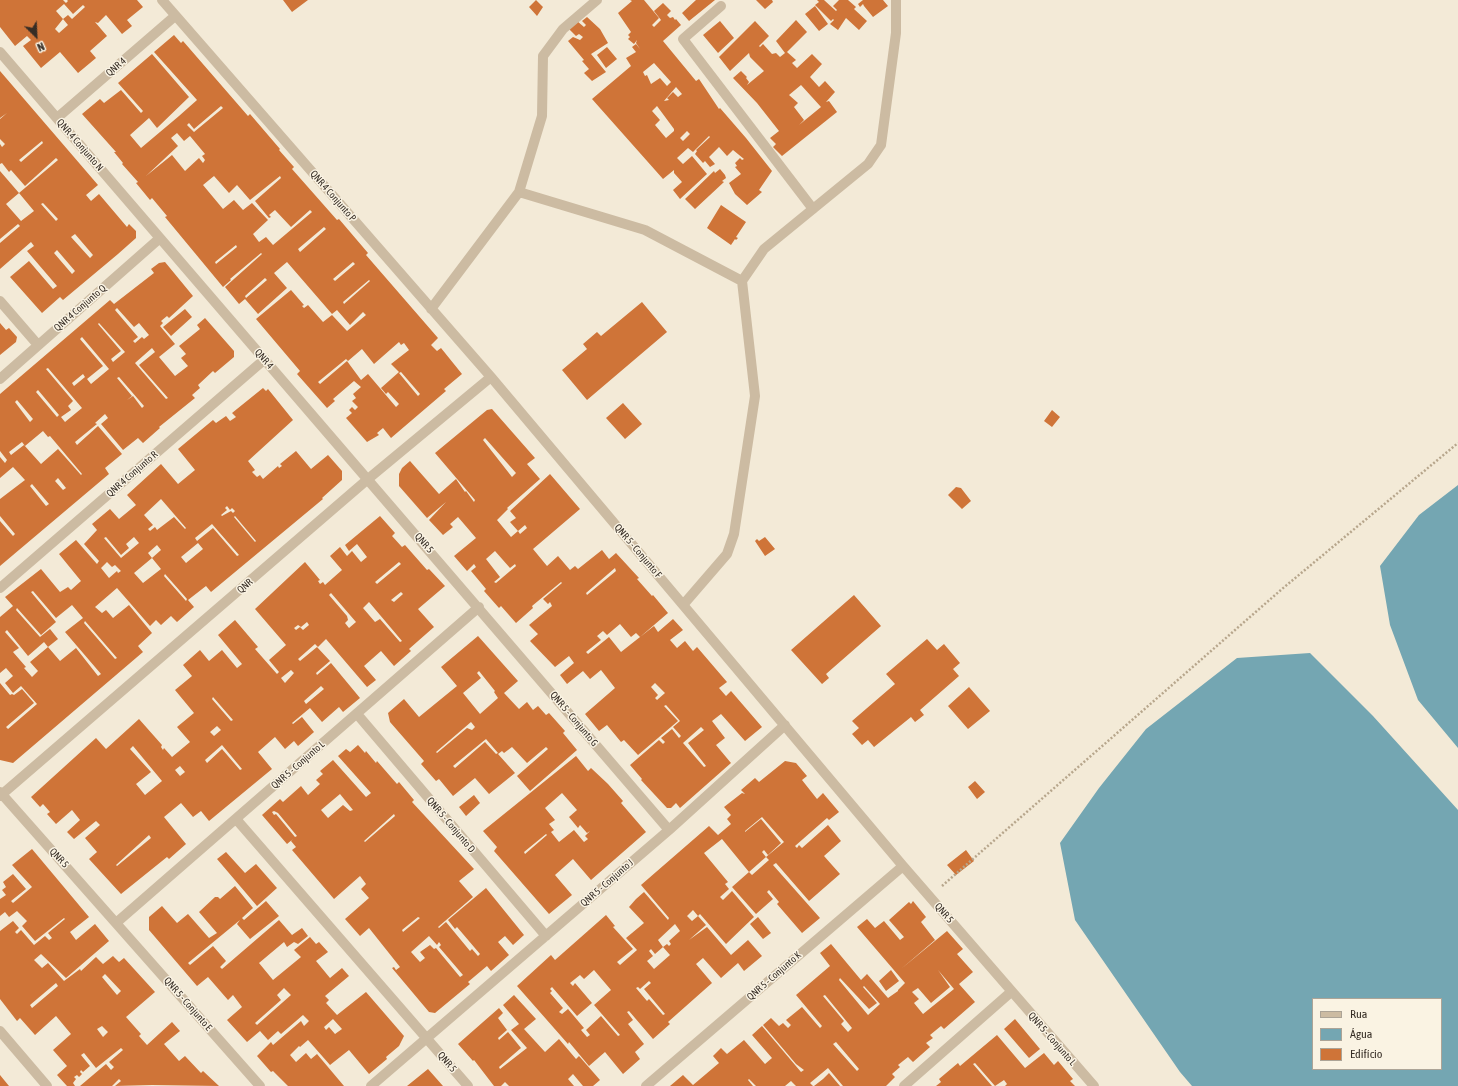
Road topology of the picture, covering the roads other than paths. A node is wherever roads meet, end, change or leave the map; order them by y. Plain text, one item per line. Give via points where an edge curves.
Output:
1 (162, 0) edge
2 (598, 0) edge
3 (896, 0) edge
4 (721, 6) dead end
5 (175, 16) junction
6 (0, 52) edge
7 (57, 118) junction
8 (519, 192) junction
9 (813, 209) junction
10 (160, 238) junction
11 (742, 281) junction
12 (0, 301) edge
13 (431, 309) junction
14 (38, 345) junction
15 (265, 359) junction
16 (0, 378) edge
17 (491, 378) junction
18 (368, 479) junction
19 (0, 588) edge
20 (683, 605) junction
21 (479, 608) junction
22 (357, 714) junction
23 (785, 725) junction
24 (1, 794) edge
25 (236, 819) junction
26 (669, 830) junction
27 (903, 866) junction
28 (116, 923) junction
29 (546, 936) junction
30 (1011, 992) junction
31 (0, 1031) edge
32 (427, 1038) junction
33 (47, 1086) edge
34 (260, 1086) edge
35 (371, 1086) edge
36 (468, 1086) edge
37 (646, 1086) edge
38 (904, 1086) edge
39 (1094, 1086) edge

1 - 5 street, QNR 4 Conjunto P
2 - 8 street via 563,29 543,56 542,116
3 - 9 street via 896,33 881,145 868,164
4 - 9 street via 683,39
5 - 7 street, QNR 4
5 - 13 street, QNR 4 Conjunto P
6 - 7 street, QNR 4 Conjunto N
7 - 10 street, QNR 4 Conjunto N
8 - 11 street via 645,230
8 - 13 street
9 - 11 street via 764,249
10 - 14 street, QNR 4 Conjunto Q
10 - 15 street, QNR 4
11 - 20 street via 754,396 734,534 727,554
12 - 14 street
13 - 17 street, QNR 4 Conjunto P
14 - 16 street, QNR 4 Conjunto Q
15 - 18 street, QNR 4
15 - 19 street, QNR 4 Conjunto R
17 - 18 street, QNR
17 - 20 street, QNR 5 - Conjunto F
18 - 21 street, QNR 5
18 - 24 street, QNR
20 - 23 street, QNR 5 - Conjunto F
21 - 22 street, QNR 5 - Conjunto L
21 - 26 street, QNR 5 - Conjunto G
22 - 25 street, QNR 5 - Conjunto L
22 - 29 street, QNR 5 - Conjunto D
23 - 26 street, QNR 5 - Conjunto J
23 - 27 street, QNR 5
24 - 28 street, QNR 5
25 - 28 street, QNR 5 - Conjunto L
25 - 32 street
26 - 29 street, QNR 5 - Conjunto J
27 - 30 street, QNR 5
27 - 37 street, QNR 5 - Conjunto K
28 - 34 street, QNR 5 - Conjunto E
29 - 32 street, QNR 5 - Conjunto J
30 - 38 street
30 - 39 street, QNR 5 - Conjunto L
31 - 33 street
32 - 35 street, QNR 5 - Conjunto J
32 - 36 street, QNR 5

